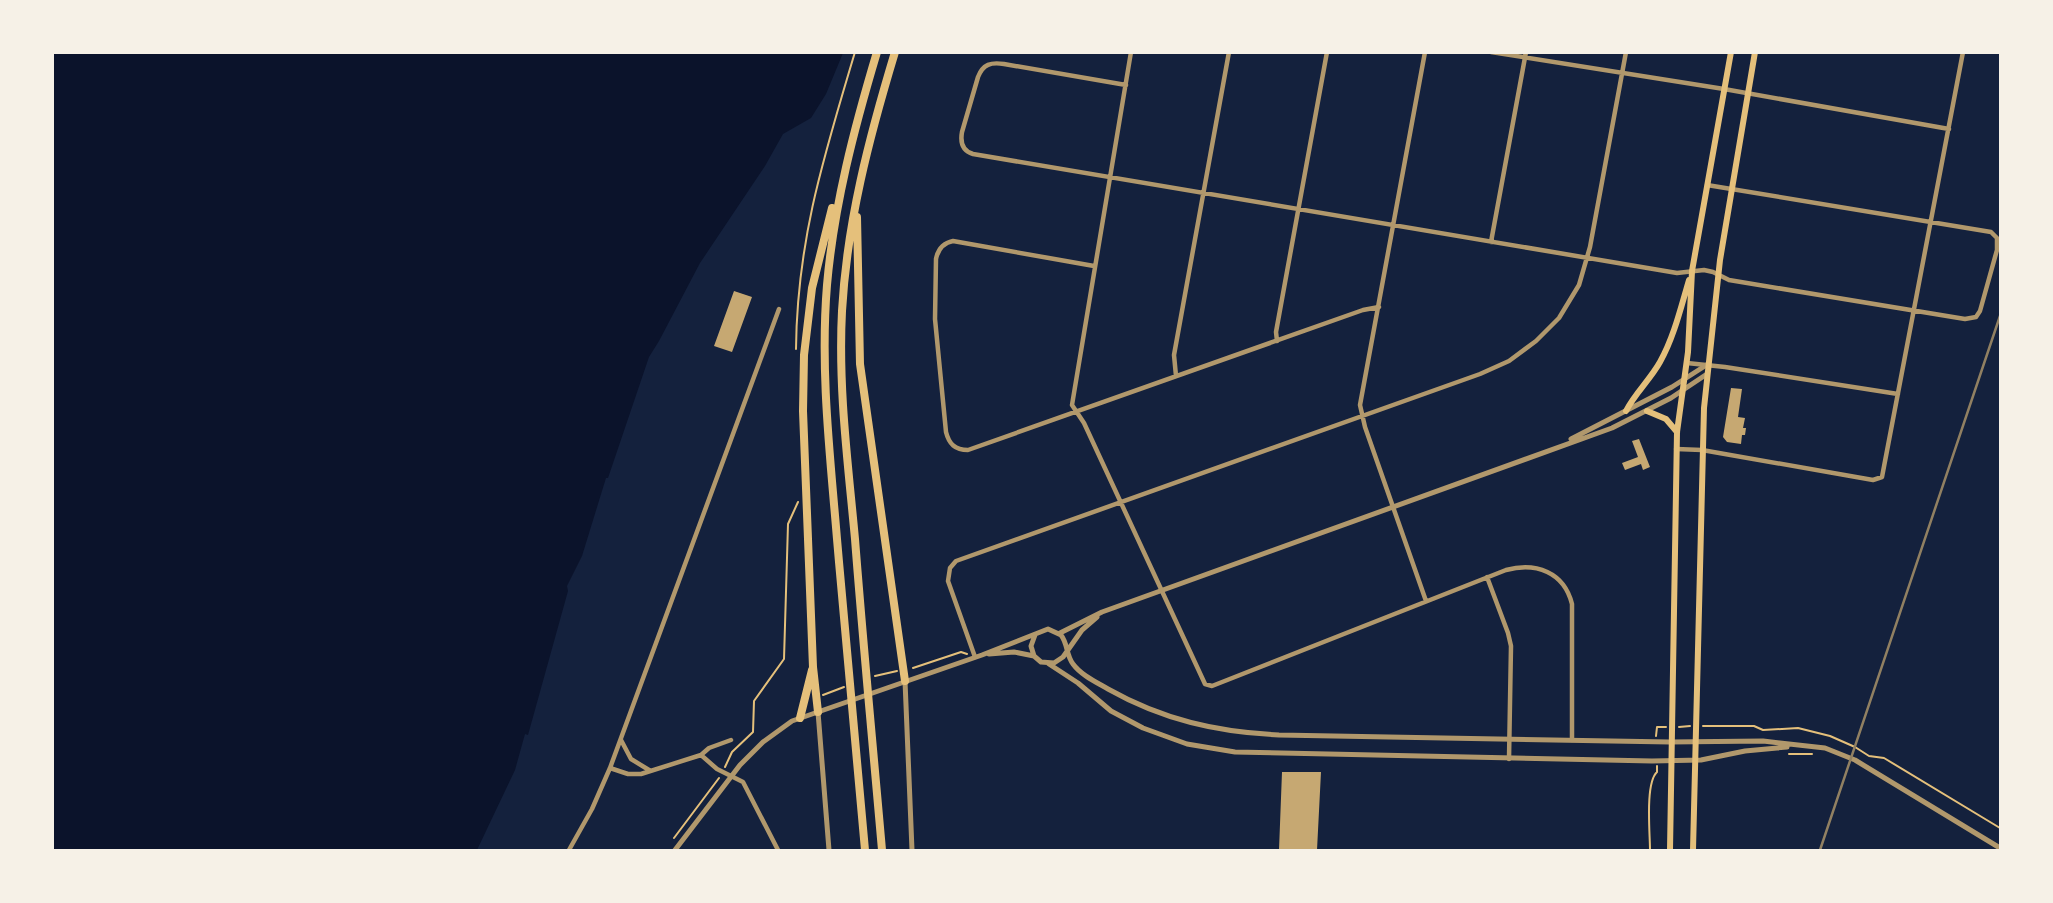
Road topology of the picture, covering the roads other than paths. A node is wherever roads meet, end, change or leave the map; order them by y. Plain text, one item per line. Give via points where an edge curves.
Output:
1 (877, 52) edge
2 (895, 52) edge
3 (1131, 52) edge
4 (1229, 52) edge
5 (1327, 52) edge
6 (1425, 52) edge
7 (1491, 52) edge
8 (1626, 52) edge
9 (1731, 52) edge
10 (1755, 52) edge
11 (1963, 52) edge
12 (1525, 55) edge
13 (1623, 74) junction
14 (1126, 85) junction
15 (1724, 89) junction
16 (1748, 93) junction
17 (1949, 129) junction
18 (852, 141) junction
19 (1109, 178) junction
20 (1706, 185) junction
21 (1732, 189) junction
22 (857, 192) junction
23 (1203, 193) junction
24 (1299, 209) junction
25 (1932, 222) junction
26 (1393, 226) junction
27 (1491, 242) junction
28 (1588, 258) junction
29 (1094, 266) junction
30 (1692, 271) junction
31 (1718, 274) junction
32 (1379, 307) junction
33 (779, 309) dead end
34 (1915, 311) junction
35 (1277, 341) junction
36 (1687, 363) junction
37 (1708, 365) junction
38 (1721, 366) junction
39 (1707, 374) junction
40 (1176, 376) junction
41 (1684, 380) junction
42 (1683, 390) junction
43 (1898, 394) junction
44 (1626, 411) junction
45 (1647, 411) junction
46 (1076, 412) junction
47 (1362, 416) junction
48 (1677, 432) junction
49 (1556, 447) junction
50 (1676, 449) junction
51 (1702, 450) junction
52 (1121, 502) junction
53 (1393, 509) junction
54 (1487, 577) junction
55 (1162, 591) junction
56 (1426, 601) junction
57 (1102, 612) junction
58 (1060, 633) junction
59 (1036, 635) junction
60 (1066, 650) junction
61 (982, 655) junction
62 (1034, 656) junction
63 (975, 657) junction
64 (1049, 664) junction
65 (813, 667) junction
66 (905, 681) junction
67 (818, 712) junction
68 (800, 718) junction
69 (621, 739) junction
70 (1510, 739) junction
71 (731, 740) dead end
72 (1573, 740) junction
73 (1670, 742) junction
74 (1695, 743) junction
75 (1797, 746) junction
76 (701, 755) junction
77 (1510, 759) junction
78 (1695, 760) junction
79 (1671, 761) junction
80 (610, 768) junction
81 (650, 771) junction
82 (731, 775) junction
83 (2000, 848) edge
84 (569, 850) edge
85 (675, 850) edge
86 (778, 850) edge
87 (829, 850) edge
88 (865, 850) edge
89 (881, 850) edge
90 (912, 850) edge
91 (1670, 850) edge
92 (1693, 850) edge

1 - 18 highway
2 - 22 highway
3 - 14 street
4 - 23 street
5 - 24 street
6 - 26 street
7 - 12 street
8 - 13 street
9 - 15 main road
10 - 16 main road
11 - 17 street
12 - 13 street
12 - 27 street
13 - 15 street
13 - 28 street
14 - 19 street
14 - 19 street via 989,64 979,72 961,136 971,154
15 - 16 street
15 - 20 main road
16 - 17 street
16 - 21 main road
17 - 25 street
18 - 65 highway via 814,279 804,344
18 - 88 highway via 831,246 824,345
19 - 23 street
19 - 29 street
20 - 21 street
20 - 30 main road
21 - 25 street
21 - 31 main road
22 - 66 highway via 860,364
22 - 89 highway via 841,355
23 - 24 street
23 - 40 street via 1174,355
24 - 26 street
24 - 35 street
25 - 34 street
25 - 34 street via 1987,231 1997,238 1997,250 1976,317 1965,320
26 - 27 street
26 - 32 street
27 - 28 street
28 - 30 street via 1677,273
28 - 47 street via 1579,285 1559,318 1517,356
29 - 46 street via 1072,400
29 - 46 street via 953,242 942,247 936,259 938,364 946,432 952,446 968,450
30 - 31 street
30 - 36 main road
30 - 44 main road via 1664,354
31 - 34 street via 1729,280
31 - 37 main road
32 - 35 street
32 - 47 street
33 - 69 street
34 - 43 street
35 - 40 street
36 - 37 street
36 - 41 main road
37 - 38 street
37 - 39 main road
37 - 41 street
38 - 39 street
38 - 43 street
39 - 42 street
39 - 51 main road
40 - 46 street
41 - 42 main road
41 - 44 street
42 - 45 street
42 - 48 main road
43 - 51 street via 1879,479
44 - 49 street
45 - 48 main road via 1666,419
45 - 49 street
46 - 52 street
47 - 52 street
47 - 53 street
48 - 50 main road
49 - 53 street
50 - 51 street
50 - 73 main road
51 - 74 main road
52 - 55 street
52 - 63 street via 952,564 948,581
53 - 55 street
53 - 56 street
54 - 56 street
54 - 70 street via 1510,640
54 - 72 street via 1519,567 1538,568 1556,576 1568,593 1574,616
55 - 56 street via 1207,686
55 - 57 street
57 - 58 street
57 - 60 street
58 - 59 street via 1048,629
58 - 60 street
59 - 61 street
59 - 62 street via 1031,643
60 - 64 street via 1059,661
60 - 70 street via 1078,670 1121,696 1212,729 1256,734
61 - 62 street via 1014,652
61 - 63 street
62 - 64 street
63 - 66 street
64 - 77 street via 1126,720 1206,748 1244,753
65 - 67 highway
65 - 68 highway
66 - 67 street
66 - 90 street
67 - 68 street
67 - 87 street
68 - 82 street via 763,742
69 - 80 street
69 - 81 street via 631,759
70 - 72 street
70 - 77 street
71 - 76 street
72 - 73 street
73 - 74 street
73 - 79 main road
74 - 75 street via 1763,741
74 - 78 main road
75 - 78 street
75 - 83 street via 1825,748 1851,758
76 - 81 street
76 - 82 street
77 - 79 street
78 - 79 street
78 - 92 main road
79 - 91 main road
80 - 81 street via 632,775
80 - 84 street
82 - 85 street
82 - 86 street via 743,782

